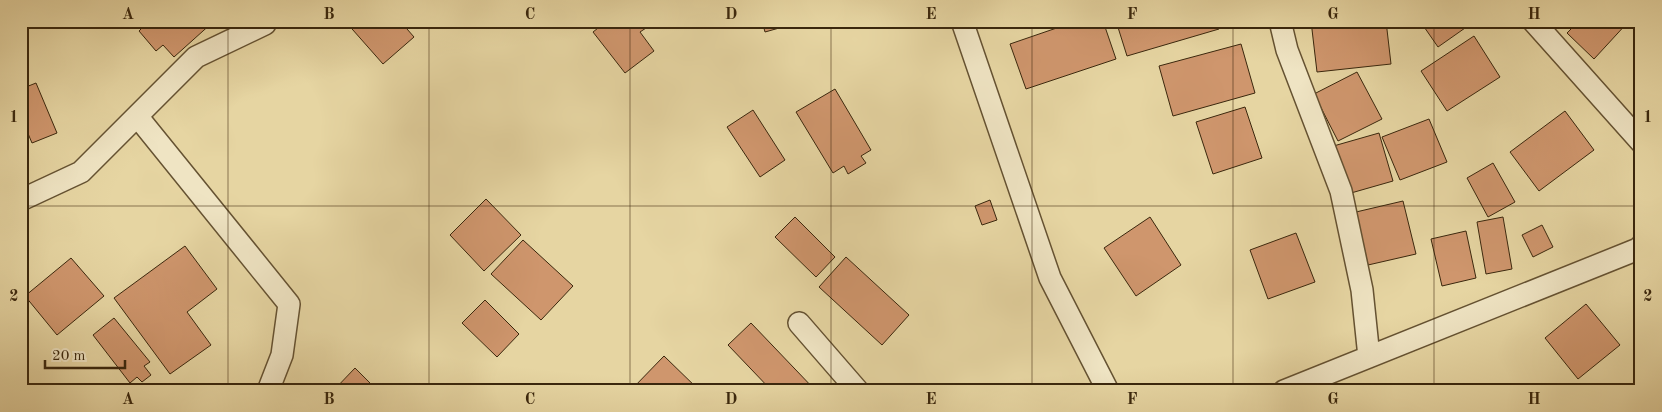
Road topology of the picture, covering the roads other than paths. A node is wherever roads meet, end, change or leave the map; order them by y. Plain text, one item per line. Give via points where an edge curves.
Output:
1 (962, 21) edge
2 (1280, 21) edge
3 (1533, 21) edge
4 (265, 24) dead end
5 (137, 116) junction
6 (1641, 142) edge
7 (21, 200) edge
8 (1641, 246) edge
9 (799, 323) dead end
10 (1369, 357) junction
11 (268, 391) edge
12 (858, 391) edge
13 (1108, 391) edge
14 (1284, 391) edge

1 - 13 street via 1050,278
2 - 10 street via 1287,50 1342,191 1362,290
3 - 6 street
4 - 5 street via 196,57
5 - 7 street via 81,172
5 - 11 street via 288,304 282,355
8 - 10 street
9 - 12 street
10 - 14 street

